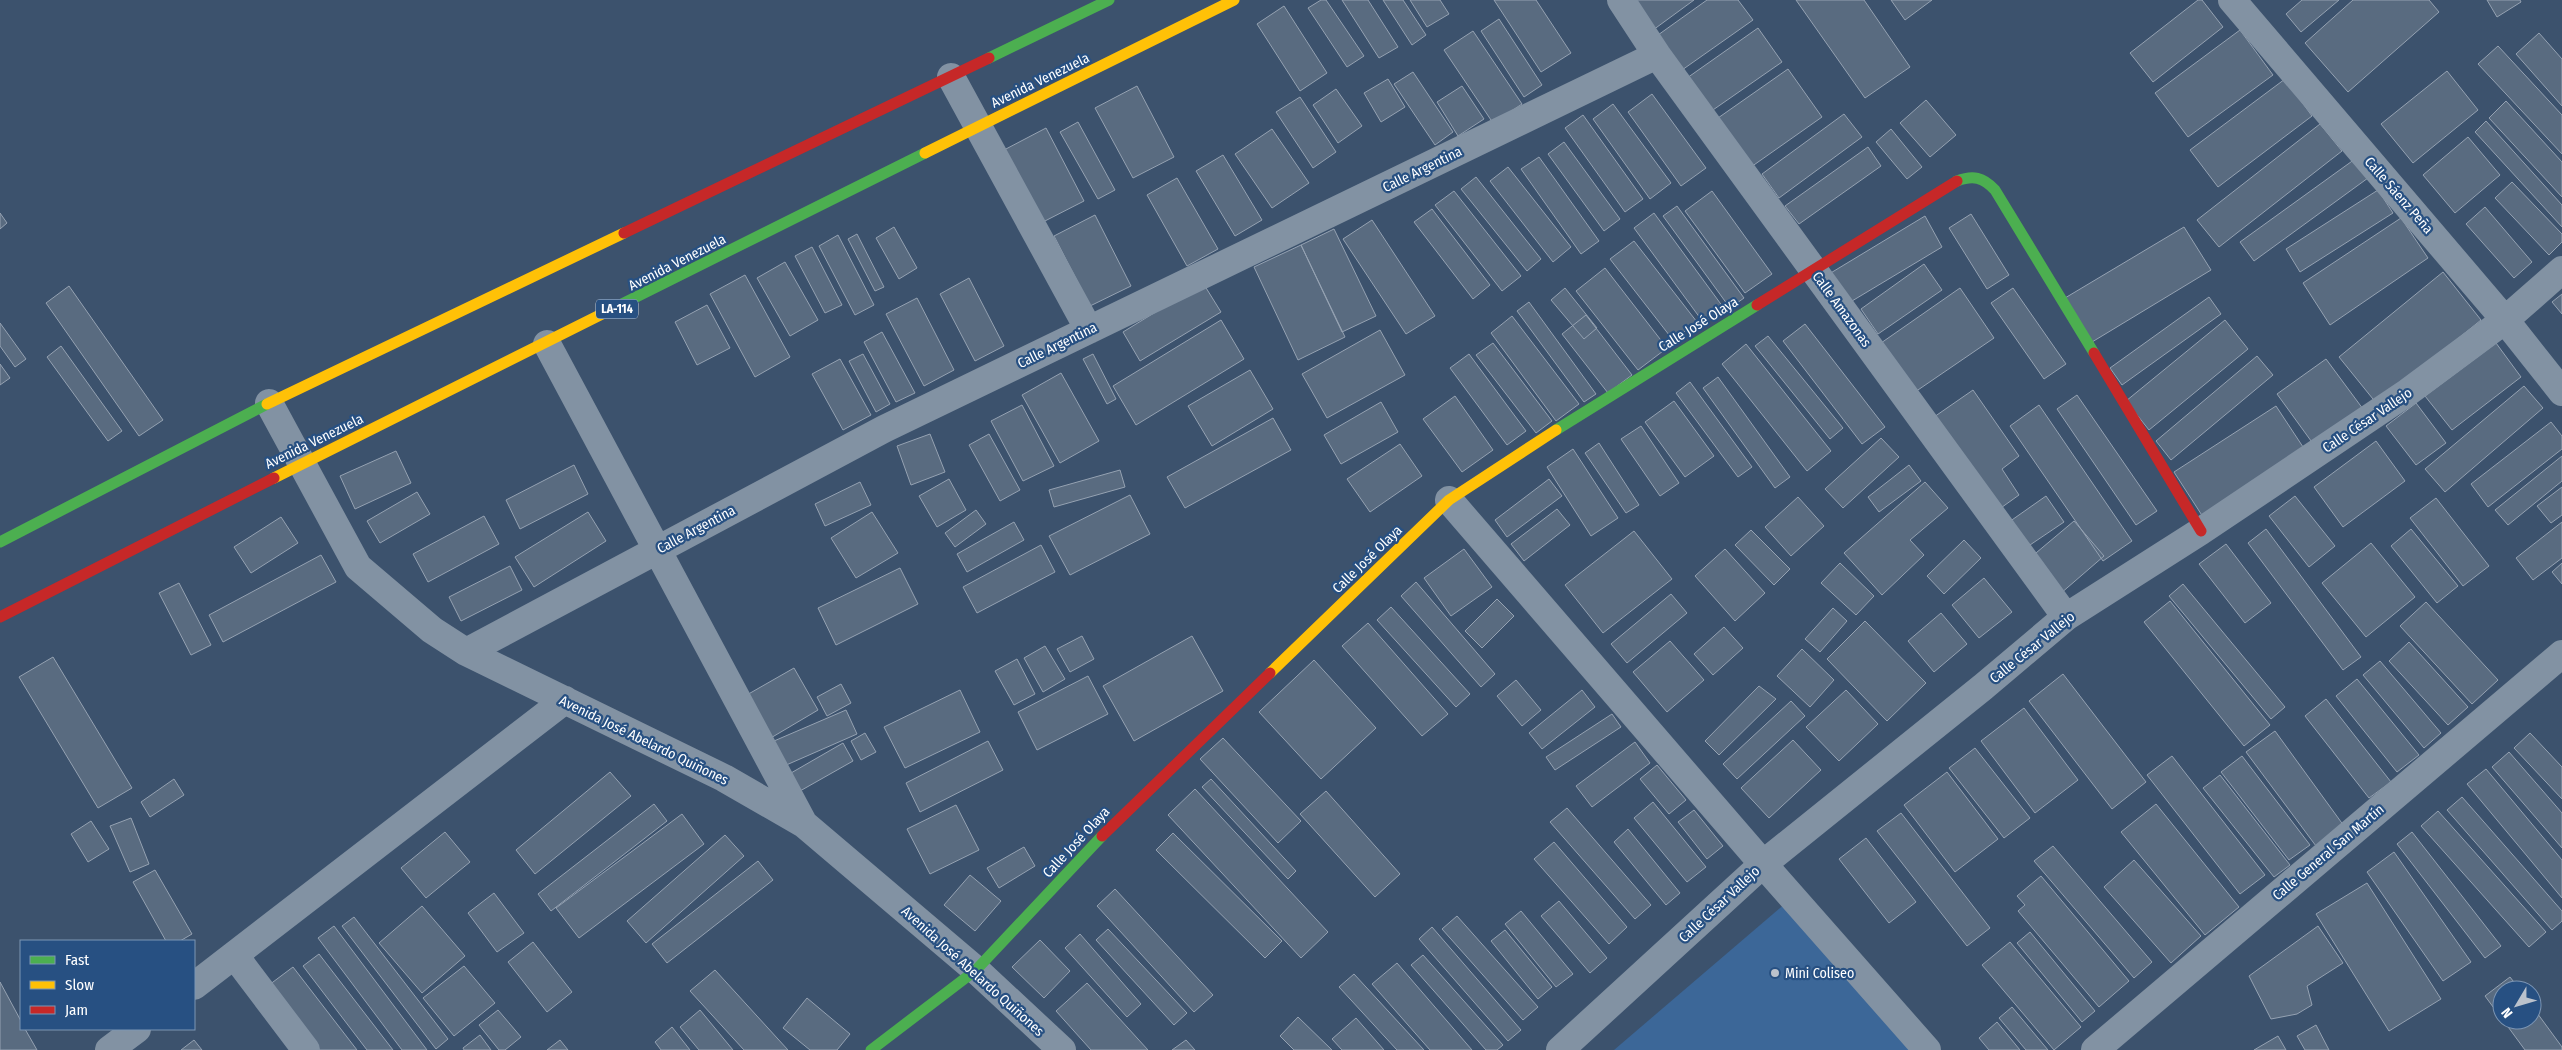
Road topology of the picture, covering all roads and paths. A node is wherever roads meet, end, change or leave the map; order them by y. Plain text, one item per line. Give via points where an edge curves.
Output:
1 (1109, 0) edge
2 (1234, 0) edge
3 (1621, 0) edge
4 (2232, 0) edge
5 (1657, 55) junction
6 (951, 77) junction
7 (978, 128) junction
8 (1813, 270) junction
9 (2562, 270) edge
10 (2506, 320) junction
11 (1089, 330) junction
12 (547, 344) junction
13 (2562, 392) edge
14 (269, 403) junction
15 (301, 464) junction
16 (1449, 500) junction
17 (2201, 531) junction
18 (0, 542) edge
19 (658, 549) junction
20 (0, 617) edge
21 (2066, 617) junction
22 (466, 652) junction
23 (2562, 654) edge
24 (565, 700) junction
25 (804, 824) junction
26 (1762, 864) junction
27 (235, 956) junction
28 (976, 970) junction
29 (195, 985) edge
30 (136, 1030) edge
31 (109, 1050) edge
32 (306, 1050) edge
33 (871, 1050) edge
34 (1062, 1050) edge
35 (1560, 1050) edge
36 (1927, 1050) edge
37 (2095, 1050) edge

1 - 6 main road
2 - 7 main road, Avenida Venezuela / LA-114
3 - 5 street, Calle Amazonas
4 - 10 street, Calle Sáenz Peña
5 - 8 street, Calle Amazonas
5 - 11 street, Calle Argentina
6 - 7 street
6 - 14 main road
7 - 11 street
7 - 12 main road, Avenida Venezuela / LA-114
8 - 16 main road, Calle José Olaya
8 - 17 main road, Calle José Olaya via 1955,182 1969,176 1982,178 1991,184
8 - 21 street, Calle Amazonas
9 - 10 street, Calle César Vallejo
10 - 13 street, Calle Sáenz Peña
10 - 17 street, Calle César Vallejo via 2408,392
11 - 19 street, Calle Argentina via 884,429
12 - 15 main road, Avenida Venezuela / LA-114
12 - 19 street
14 - 15 street, Avenida José Abelardo Quiñones
14 - 18 main road
15 - 20 main road, Avenida Venezuela / LA-114
15 - 22 street, Avenida José Abelardo Quiñones via 358,567 432,630
16 - 26 street
16 - 28 main road, Calle José Olaya via 1118,819
17 - 21 street, Calle César Vallejo
19 - 22 street, Calle Argentina
19 - 25 street
21 - 26 street, Calle César Vallejo
22 - 24 street, Avenida José Abelardo Quiñones
23 - 37 street, Calle General San Martín
24 - 25 street, Avenida José Abelardo Quiñones via 724,778
24 - 27 street
25 - 28 street, Avenida José Abelardo Quiñones
26 - 35 street, Calle César Vallejo
26 - 36 street
27 - 29 street
27 - 32 street
28 - 33 main road, Calle José Olaya
28 - 34 street, Avenida José Abelardo Quiñones
30 - 31 street

